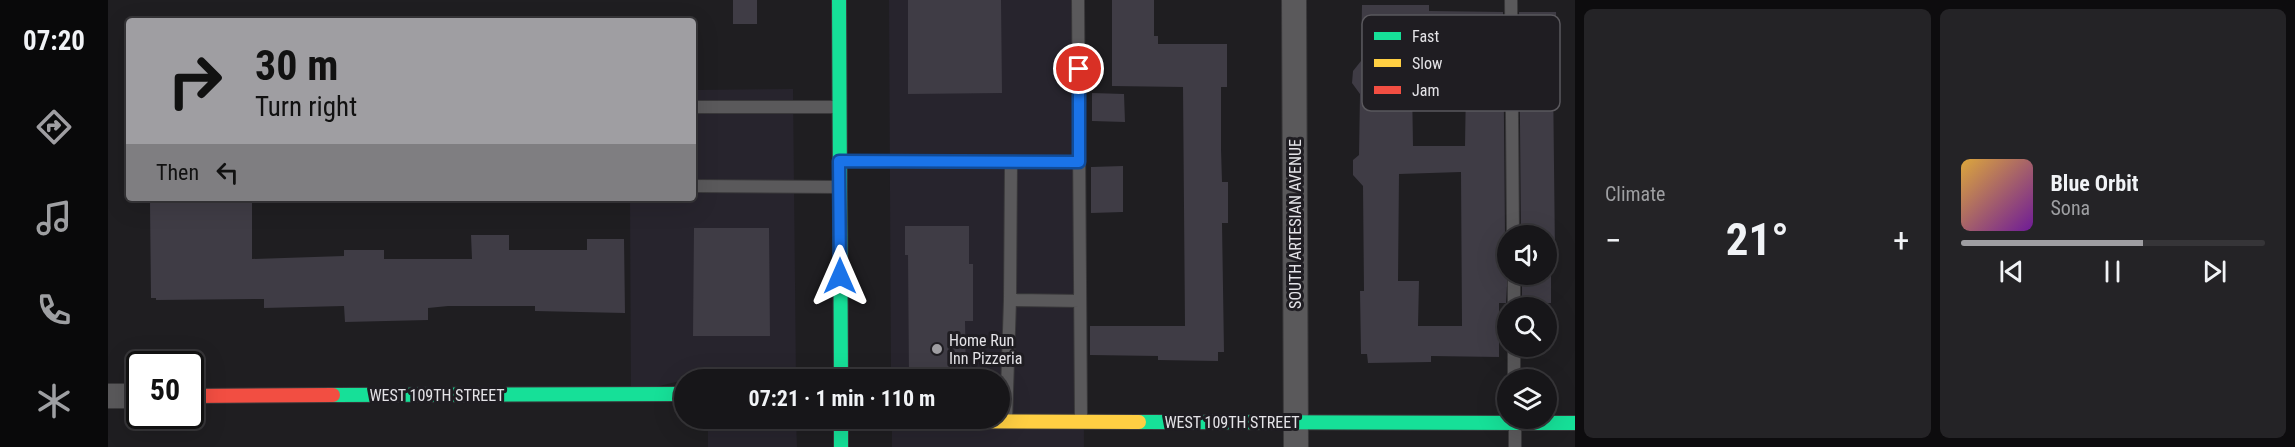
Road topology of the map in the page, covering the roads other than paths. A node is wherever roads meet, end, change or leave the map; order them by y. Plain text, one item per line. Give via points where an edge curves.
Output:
1 (839, 0) edge
2 (1078, 0) edge
3 (1294, 0) edge
4 (1511, 0) edge
5 (1511, 15) edge
6 (696, 106) edge
7 (839, 106) junction
8 (1512, 111) edge
9 (839, 161) junction
10 (1011, 162) junction
11 (1079, 162) junction
12 (696, 186) edge
13 (840, 187) junction
14 (1513, 225) edge
15 (1010, 300) junction
16 (1080, 302) junction
17 (841, 369) edge
18 (1008, 369) edge
19 (674, 394) edge
20 (108, 396) edge
21 (126, 396) edge
22 (204, 396) edge
23 (1497, 421) edge
24 (1010, 422) edge
25 (1081, 422) junction
26 (1296, 422) junction
27 (1557, 422) edge
28 (1575, 423) edge
29 (841, 429) edge
30 (1515, 429) edge
31 (841, 447) edge
32 (1296, 447) edge
33 (1515, 447) edge

1 - 7 street
2 - 11 lane
3 - 26 street, SOUTH ARTESIAN AVENUE
4 - 5 lane
6 - 7 lane
7 - 9 street
8 - 14 lane
9 - 10 lane
9 - 13 street
10 - 11 lane
10 - 15 lane
11 - 16 lane
12 - 13 lane
13 - 17 street
15 - 16 lane
15 - 18 lane
16 - 25 lane
19 - 22 street, WEST 109TH STREET
20 - 21 street
23 - 26 street, WEST 109TH STREET
24 - 25 street, WEST 109TH STREET
25 - 26 street, WEST 109TH STREET
26 - 32 street, SOUTH ARTESIAN AVENUE
27 - 28 street, WEST 109TH STREET
29 - 31 street
30 - 33 lane

